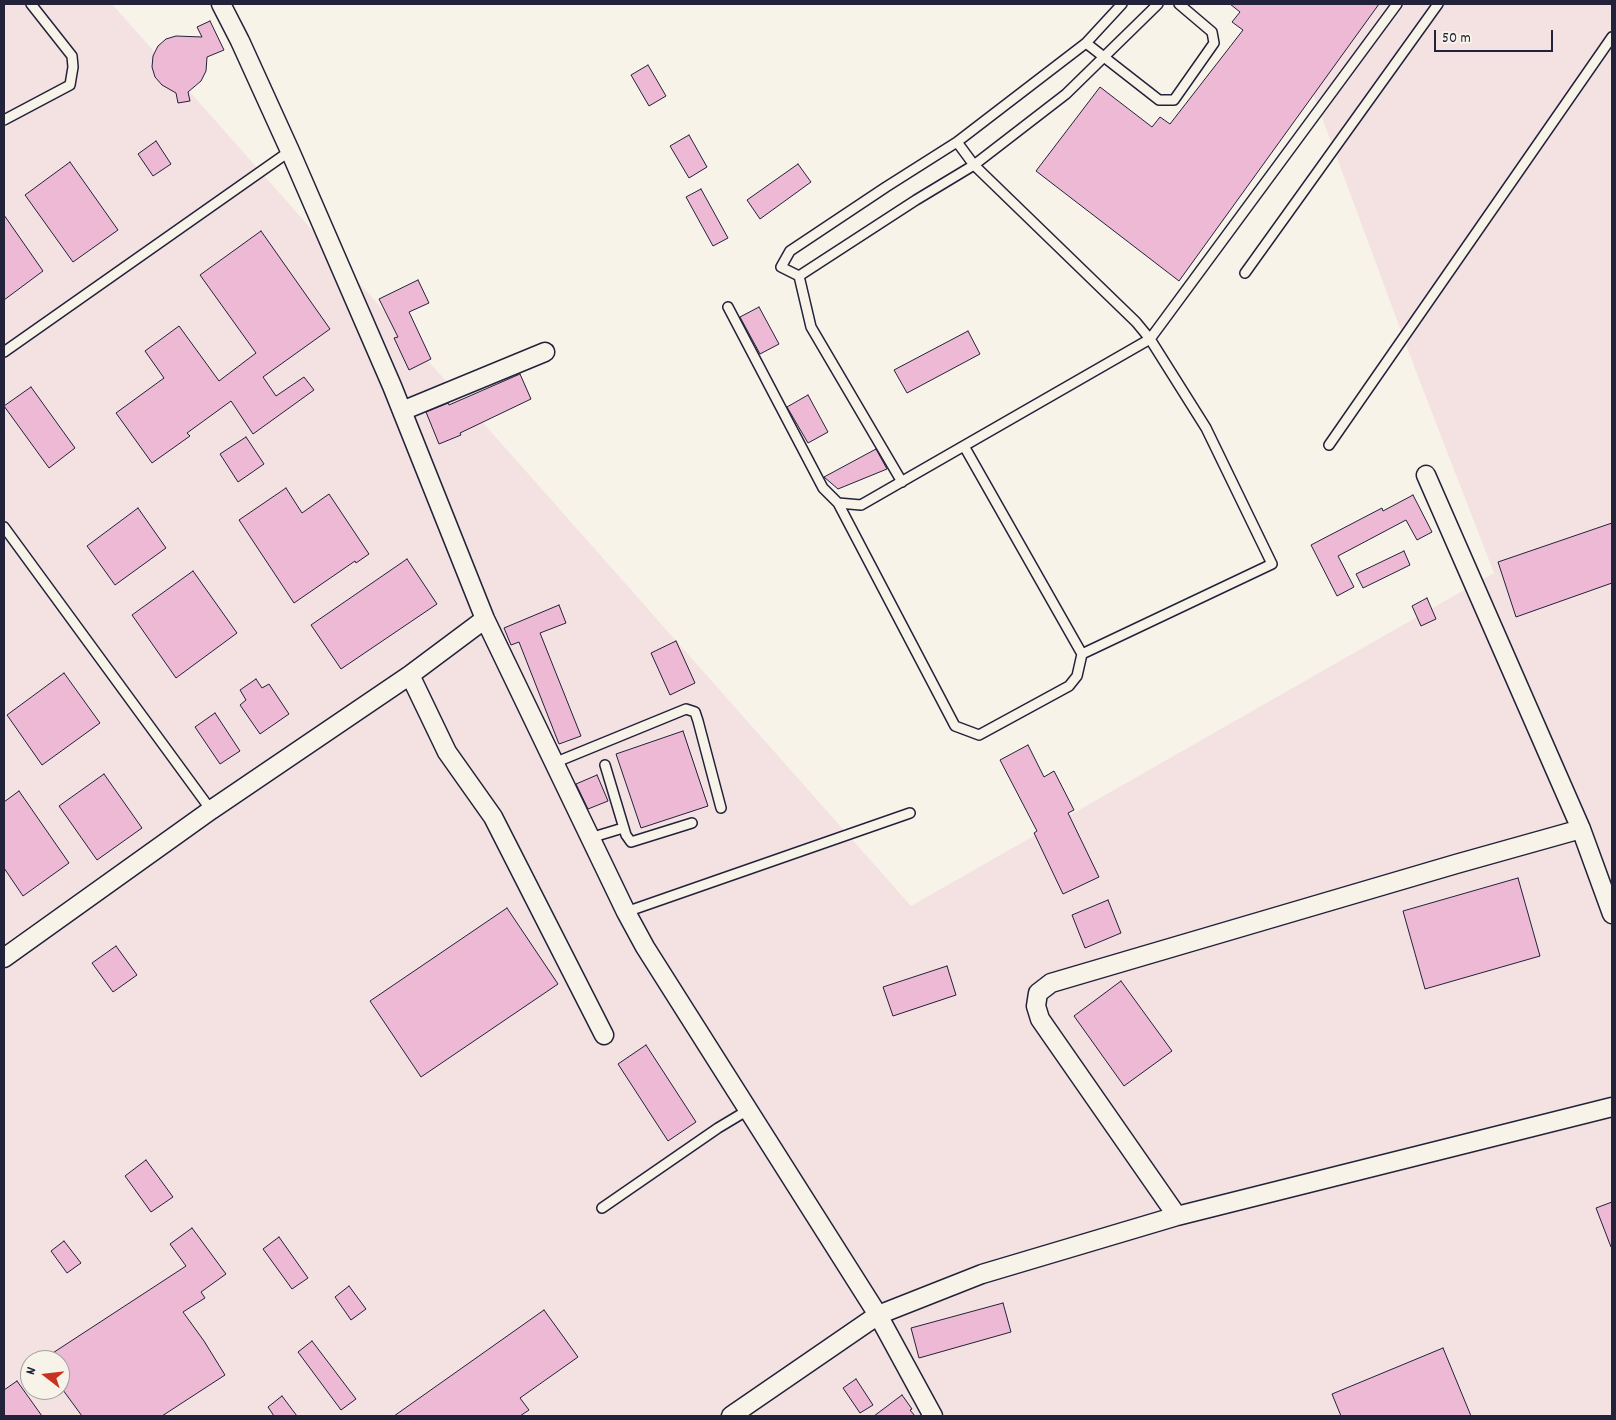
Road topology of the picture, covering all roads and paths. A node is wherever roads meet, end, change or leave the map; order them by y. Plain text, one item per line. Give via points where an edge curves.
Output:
1 (31, 4) edge
2 (221, 4) edge
3 (1122, 4) edge
4 (1158, 4) edge
5 (1179, 4) edge
6 (1397, 4) edge
7 (1438, 4) edge
8 (1612, 37) edge
9 (1086, 43) junction
10 (1105, 57) junction
11 (4, 120) edge
12 (957, 142) junction
13 (290, 150) junction
14 (974, 165) junction
15 (1245, 272) dead end
16 (799, 276) junction
17 (728, 307) dead end
18 (1150, 339) junction
19 (4, 352) edge
20 (544, 352) dead end
21 (402, 411) junction
22 (1329, 445) dead end
23 (964, 446) junction
24 (1426, 475) dead end
25 (902, 482) junction
26 (838, 503) junction
27 (4, 527) edge
28 (486, 619) junction
29 (1082, 654) junction
30 (410, 675) junction
31 (554, 763) junction
32 (605, 765) dead end
33 (721, 808) dead end
34 (211, 810) junction
35 (910, 813) dead end
36 (692, 823) dead end
37 (624, 828) junction
38 (1582, 829) junction
39 (590, 838) junction
40 (626, 912) junction
41 (1612, 914) edge
42 (6, 952) edge
43 (604, 1036) dead end
44 (1612, 1107) edge
45 (748, 1110) junction
46 (602, 1208) dead end
47 (1177, 1216) junction
48 (878, 1315) junction
49 (736, 1415) edge
50 (933, 1416) edge

1 - 11 lane via 72,56 70,85
2 - 13 street
3 - 9 lane
4 - 10 lane
5 - 10 lane via 1212,32 1214,43 1174,100 1159,100
6 - 18 lane
7 - 15 lane
8 - 22 lane
9 - 10 lane
9 - 12 lane
10 - 14 lane via 1066,94
12 - 14 lane
12 - 16 lane via 790,251 781,267
13 - 19 lane
13 - 21 street
14 - 16 lane
14 - 18 lane
16 - 25 lane via 811,326
17 - 26 lane via 823,488
18 - 23 lane
18 - 29 lane via 1206,428 1272,564
20 - 21 street
21 - 28 street
23 - 25 lane
23 - 29 lane
24 - 38 street
25 - 26 lane via 861,505
26 - 29 lane via 955,726 979,735 1069,686 1077,676
27 - 34 lane
28 - 30 street
28 - 31 street
30 - 34 street
30 - 43 street via 447,752 493,817
31 - 33 lane via 686,709 695,712
31 - 39 street
32 - 37 lane
34 - 42 street
35 - 40 lane
36 - 37 lane via 634,842 628,839
37 - 39 lane
38 - 41 street
38 - 47 street via 1051,983 1038,993 1036,1006 1040,1019
39 - 40 street
40 - 45 street
44 - 47 street
45 - 46 lane
45 - 48 street
47 - 48 street via 982,1274
48 - 49 street
48 - 50 street

